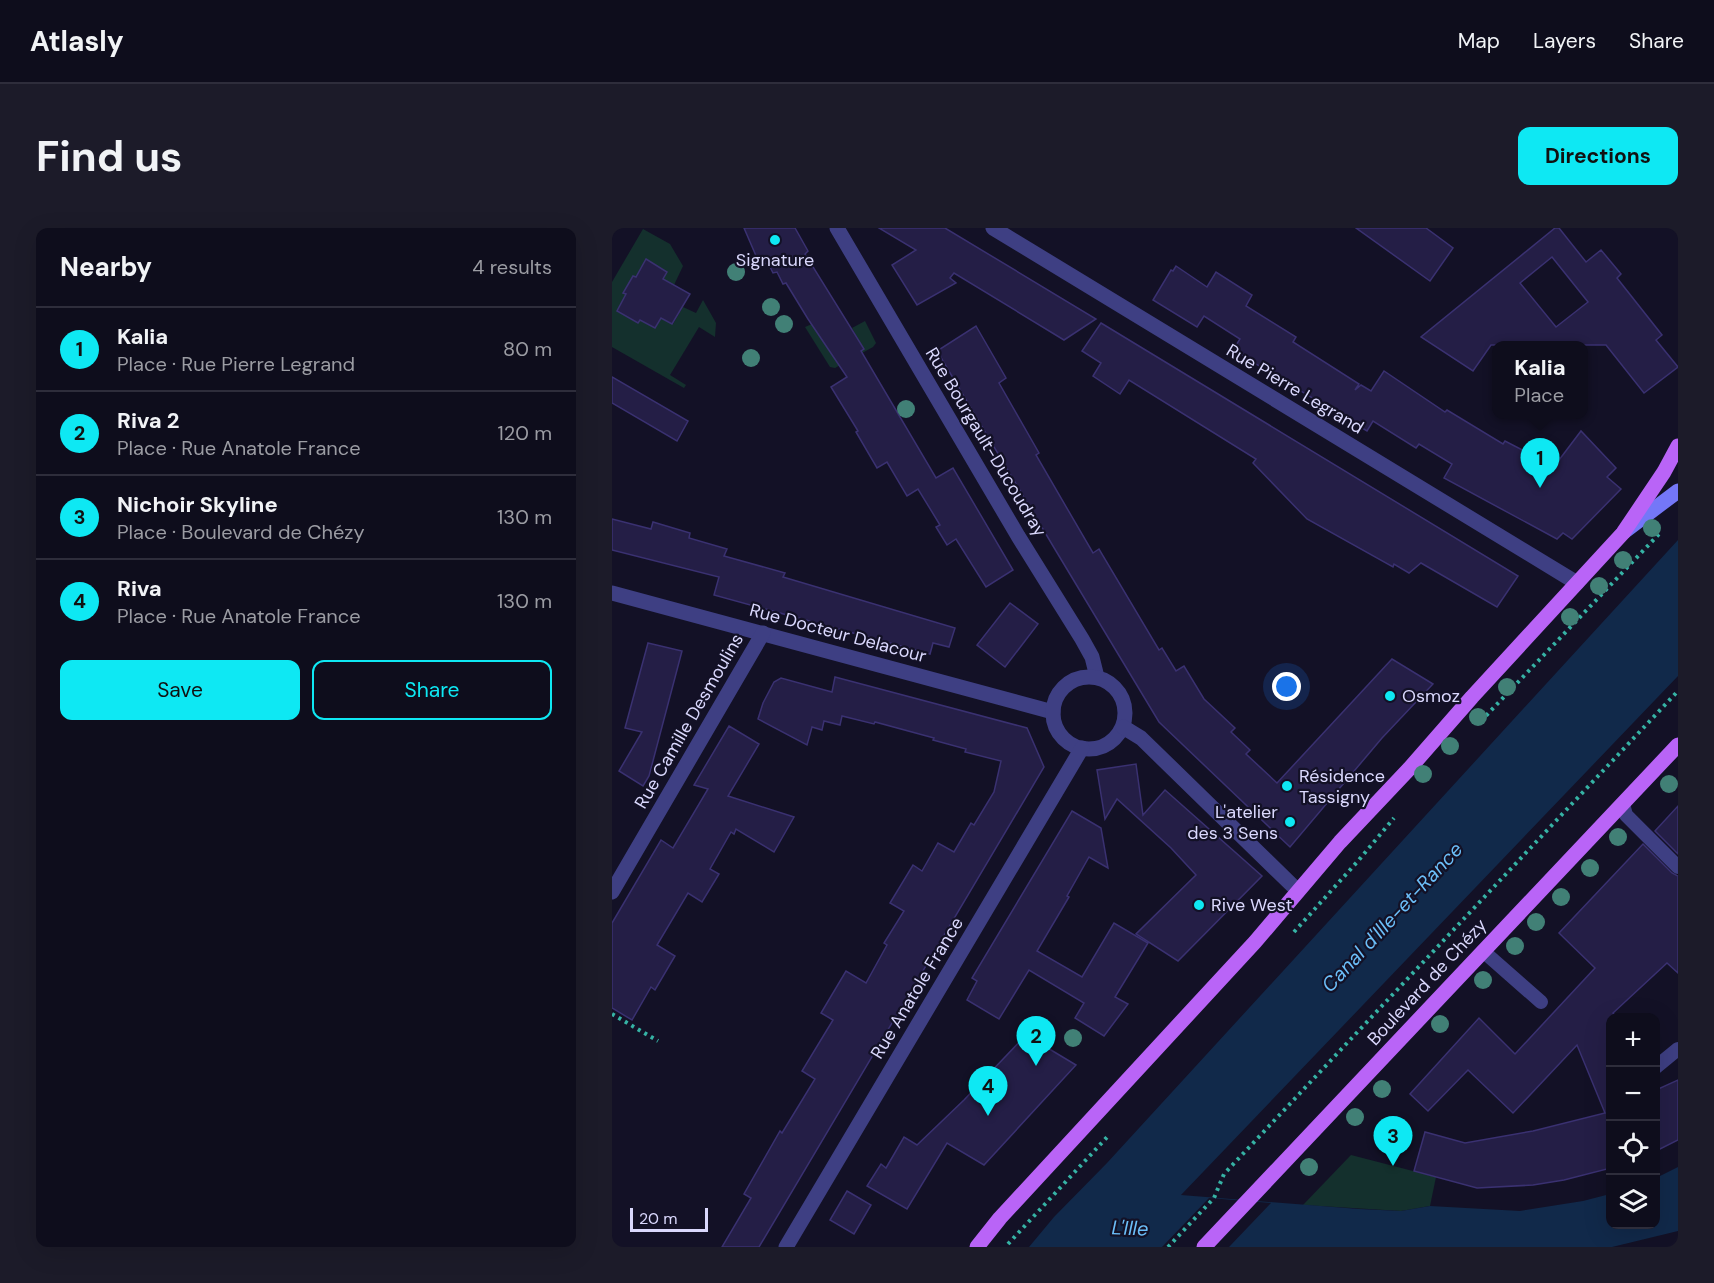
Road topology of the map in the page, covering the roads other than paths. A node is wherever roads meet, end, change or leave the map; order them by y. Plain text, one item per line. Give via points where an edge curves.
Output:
1 (837, 228) edge
2 (993, 228) edge
3 (1678, 446) edge
4 (1678, 491) edge
5 (1623, 533) junction
6 (1577, 584) junction
7 (612, 593) edge
8 (763, 633) junction
9 (1097, 677) junction
10 (1053, 712) junction
11 (1123, 727) junction
12 (1678, 745) edge
13 (1082, 748) junction
14 (1623, 804) junction
15 (1678, 867) edge
16 (1298, 891) junction
17 (612, 892) edge
18 (1483, 951) junction
19 (1541, 1002) dead end
20 (1678, 1049) edge
21 (1660, 1064) edge
22 (786, 1247) edge
23 (977, 1247) edge
24 (1204, 1247) edge

1 - 9 street, Rue Bourgault-Ducoudray via 1082,639
2 - 6 street, Rue Pierre Legrand
3 - 5 main road
4 - 5 street
5 - 6 main road
6 - 16 main road
7 - 8 street, Rue Docteur Delacour
8 - 10 street, Rue Docteur Delacour
8 - 17 street, Rue Camille Desmoulins
9 - 10 street via 1072,681 1059,694
9 - 11 street via 1122,696 1126,717
10 - 13 street via 1061,735
11 - 13 street via 1102,747
11 - 16 street via 1141,738
12 - 14 main road, Boulevard de Chézy
13 - 22 street, Rue Anatole France
14 - 15 lane via 1626,815
14 - 18 main road, Boulevard de Chézy
16 - 23 main road
18 - 19 lane
18 - 24 main road, Boulevard de Chézy
20 - 21 lane

